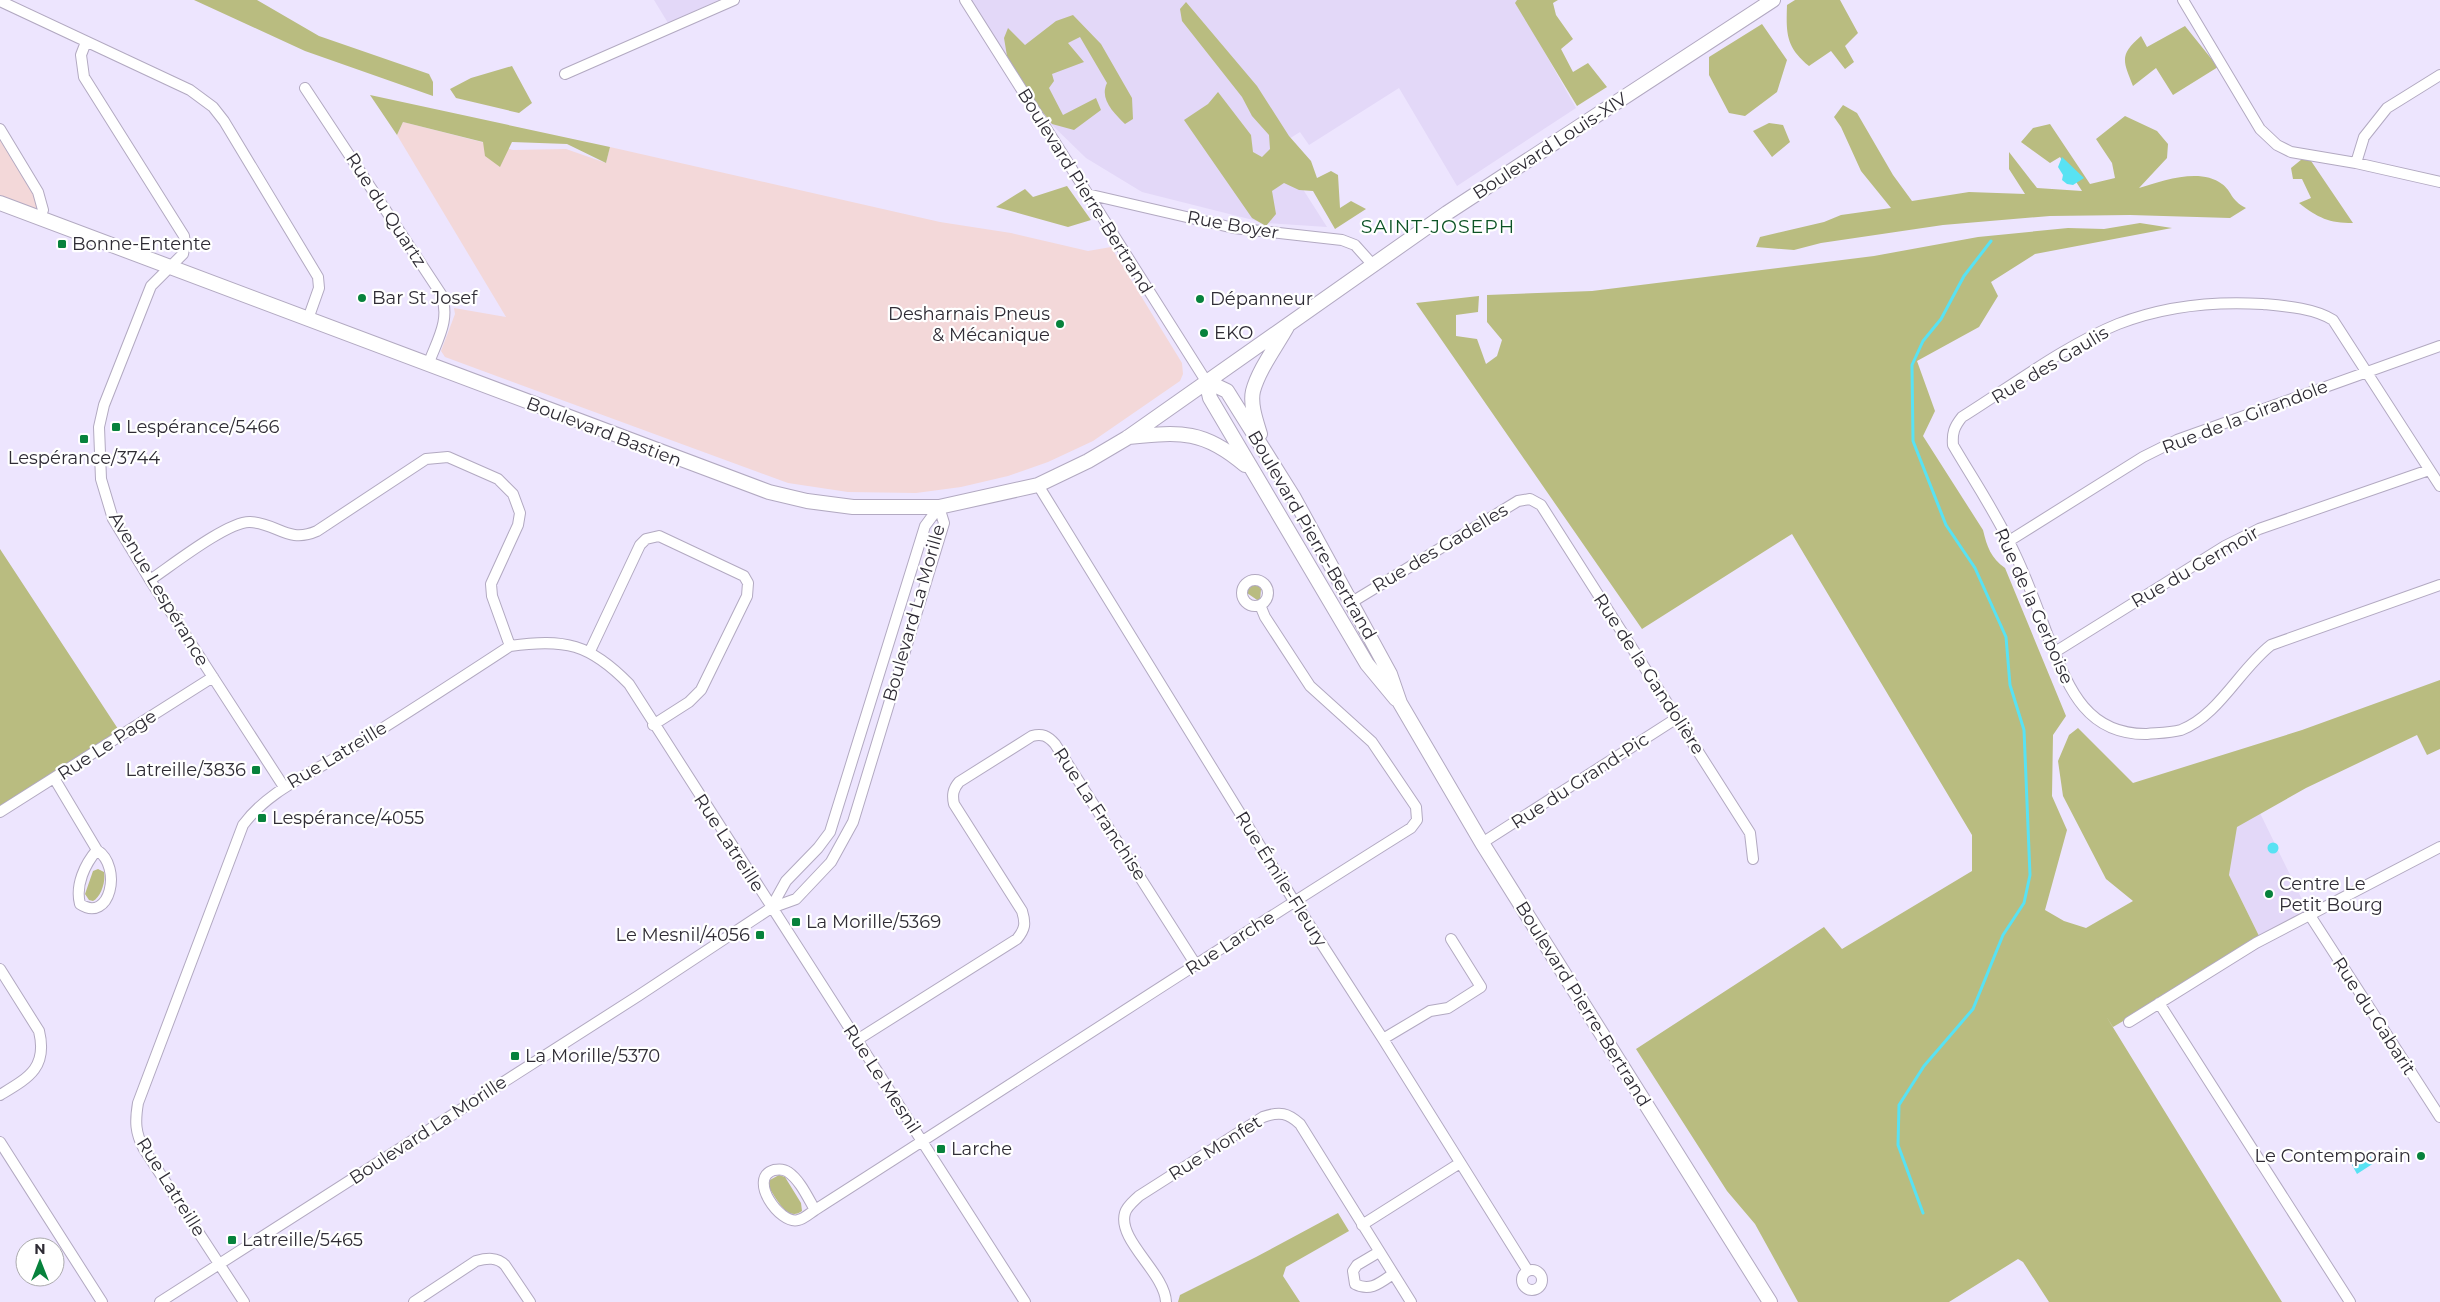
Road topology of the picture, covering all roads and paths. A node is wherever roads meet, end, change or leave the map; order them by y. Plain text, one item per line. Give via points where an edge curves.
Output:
1 (734, 0) edge
2 (965, 0) edge
3 (1773, 0) edge
4 (2183, 0) edge
5 (0, 1) edge
6 (86, 42) junction
7 (565, 74) dead end
8 (2440, 75) edge
9 (305, 88) dead end
10 (0, 129) edge
11 (2356, 164) junction
12 (2440, 182) edge
13 (1087, 194) junction
14 (0, 203) edge
15 (39, 218) junction
16 (1372, 264) junction
17 (171, 268) junction
18 (308, 319) junction
19 (1289, 323) junction
20 (2440, 346) edge
21 (428, 365) junction
22 (2367, 372) junction
23 (1206, 381) junction
24 (1952, 434) joint
25 (1127, 438) junction
26 (1266, 454) junction
27 (2429, 470) junction
28 (1255, 473) junction
29 (1038, 485) junction
30 (2440, 486) edge
31 (1530, 499) joint
32 (938, 506) junction
33 (2009, 541) junction
34 (150, 580) junction
35 (2440, 585) edge
36 (1352, 602) junction
37 (1260, 605) dead end
38 (510, 646) junction
39 (590, 651) junction
40 (2055, 652) junction
41 (213, 677) junction
42 (1400, 703) junction
43 (1677, 718) junction
44 (653, 725) junction
45 (54, 778) junction
46 (284, 787) junction
47 (0, 812) edge
48 (1482, 843) junction
49 (2440, 847) edge
50 (97, 850) junction
51 (1753, 858) dead end
52 (1294, 901) junction
53 (771, 908) junction
54 (2309, 914) junction
55 (1451, 939) dead end
56 (1196, 965) junction
57 (0, 969) edge
58 (2159, 1003) junction
59 (2129, 1022) dead end
60 (1383, 1039) junction
61 (857, 1040) junction
62 (0, 1095) edge
63 (2440, 1117) edge
64 (923, 1141) junction
65 (0, 1142) edge
66 (1460, 1162) junction
67 (815, 1210) junction
68 (1362, 1225) junction
69 (1379, 1252) junction
70 (220, 1264) junction
71 (1528, 1271) dead end
72 (1393, 1274) junction
73 (102, 1302) edge
74 (160, 1302) edge
75 (244, 1302) edge
76 (414, 1302) edge
77 (530, 1302) edge
78 (1025, 1302) edge
79 (1166, 1302) edge
80 (1411, 1302) edge
81 (1770, 1302) edge
82 (2350, 1302) edge

1 - 7 street
2 - 13 street, Boulevard Pierre-Bertrand
3 - 16 main road, Boulevard Louis-XIV
4 - 11 street via 2260,129 2277,145 2291,152
5 - 6 street
6 - 17 street, Avenue Lespérance via 81,55 84,77 184,236 184,254
6 - 18 street via 190,90 213,107 318,277 319,288
8 - 11 street via 2387,108 2364,137
9 - 21 street, Rue du Quartz via 441,294 445,320
10 - 15 street via 38,192 43,210
11 - 12 street
13 - 16 street, Rue Boyer via 1234,228 1342,240 1355,245
13 - 23 street, Boulevard Pierre-Bertrand
14 - 15 main road, Boulevard Bastien
15 - 17 main road, Boulevard Bastien
16 - 19 main road, Boulevard Louis-XIV
17 - 18 main road, Boulevard Bastien
17 - 34 street, Avenue Lespérance via 151,286 106,400 99,427 101,479 114,519
18 - 21 main road, Boulevard Bastien
19 - 23 main road, Boulevard Louis-XIV
19 - 26 main road via 1253,392 1254,415
20 - 22 street, Rue de la Girandole
21 - 32 main road, Boulevard Bastien via 769,492 807,501 853,506
22 - 24 street, Rue des Gaulis via 2337,325 2326,315 2230,302 2189,306 2135,319 2088,338 1962,418 1954,426
22 - 27 street
22 - 33 street, Rue de la Girandole via 2177,440 2143,457
23 - 25 main road, Boulevard Bastien
23 - 26 main road, Boulevard Pierre-Bertrand via 1227,391
23 - 28 main road, Boulevard Pierre-Bertrand via 1210,398
24 - 33 street, Rue de la Gerboise via 1953,445
25 - 28 main road via 1188,434 1226,448
25 - 29 main road, Boulevard Bastien
26 - 36 main road, Boulevard Pierre-Bertrand
27 - 30 street
27 - 40 street, Rue du Germoir via 2258,529 2202,560
28 - 42 main road, Boulevard Pierre-Bertrand via 1367,664
29 - 32 main road, Boulevard Bastien
29 - 52 street, Rue Émile-Fleury
31 - 36 street, Rue des Gadelles via 1518,501
31 - 43 street, Rue de la Gandolière via 1541,505
32 - 53 street, Boulevard La Morille via 925,526 830,832 786,881
32 - 53 street, Boulevard La Morille via 944,523 853,822 831,862 796,899
33 - 40 street, Rue de la Gerboise
34 - 38 street via 233,525 249,522 294,536 306,536 426,459 448,457 504,482 518,505 518,525 491,584 492,596
34 - 41 street, Avenue Lespérance
35 - 40 street, Rue de la Gerboise via 2271,645 2204,717 2180,730 2138,734 2118,730 2089,712 2068,686
36 - 42 main road, Boulevard Pierre-Bertrand via 1390,674
37 - 52 street, Rue Larche via 1310,686 1372,742 1416,808 1416,820 1411,828
38 - 39 street, Rue Latreille via 539,642
38 - 46 street, Rue Latreille via 344,753
39 - 44 street, Rue Latreille via 629,684
39 - 44 street via 640,545 646,539 659,536 744,576 748,583 747,596 701,690 689,702
41 - 45 street, Rue Le Page
41 - 46 street, Avenue Lespérance
42 - 48 main road, Boulevard Pierre-Bertrand
43 - 48 street, Rue du Grand-Pic
43 - 51 street, Rue de la Gandolière via 1750,833
44 - 53 street, Rue Latreille
45 - 47 street, Rue Le Page
45 - 50 street
46 - 70 street, Rue Latreille via 265,800 243,825 138,1103 135,1122 144,1149
48 - 81 main road, Boulevard Pierre-Bertrand
49 - 54 street
50 - 50 street via 87,861 77,894 80,904 87,908 97,908 105,902 112,877 106,856
52 - 56 street, Rue Larche
52 - 60 street, Rue Émile-Fleury
53 - 61 street, Rue Le Mesnil
53 - 70 street, Boulevard La Morille
54 - 58 street
54 - 63 street, Rue du Gabarit
55 - 60 street via 1481,987 1448,1008 1430,1011
56 - 61 street, Rue La Franchise via 1055,744 1039,734 959,782 952,796 1022,912 1026,922 1024,930 1018,939
56 - 64 street, Rue Larche
57 - 62 street via 39,1031 42,1042 37,1067 30,1076
58 - 59 street
58 - 82 street
60 - 66 street, Rue Émile-Fleury
61 - 64 street, Rue Le Mesnil
64 - 67 street, Rue Larche
64 - 78 street, Rue Le Mesnil
65 - 73 street
66 - 68 street
66 - 71 street, Rue Émile-Fleury
67 - 67 street, Rue Larche via 787,1170 770,1172 763,1179 762,1186 780,1215 789,1220 799,1220
68 - 69 street
68 - 79 street, Rue Monfet via 1300,1124 1285,1113 1276,1112 1139,1196 1125,1212 1127,1232 1160,1282 1166,1293
69 - 72 street
69 - 72 street via 1353,1271 1355,1284 1370,1288
70 - 74 street, Boulevard La Morille
70 - 75 street, Rue Latreille
72 - 80 street
76 - 77 street via 476,1261 486,1258 505,1265

